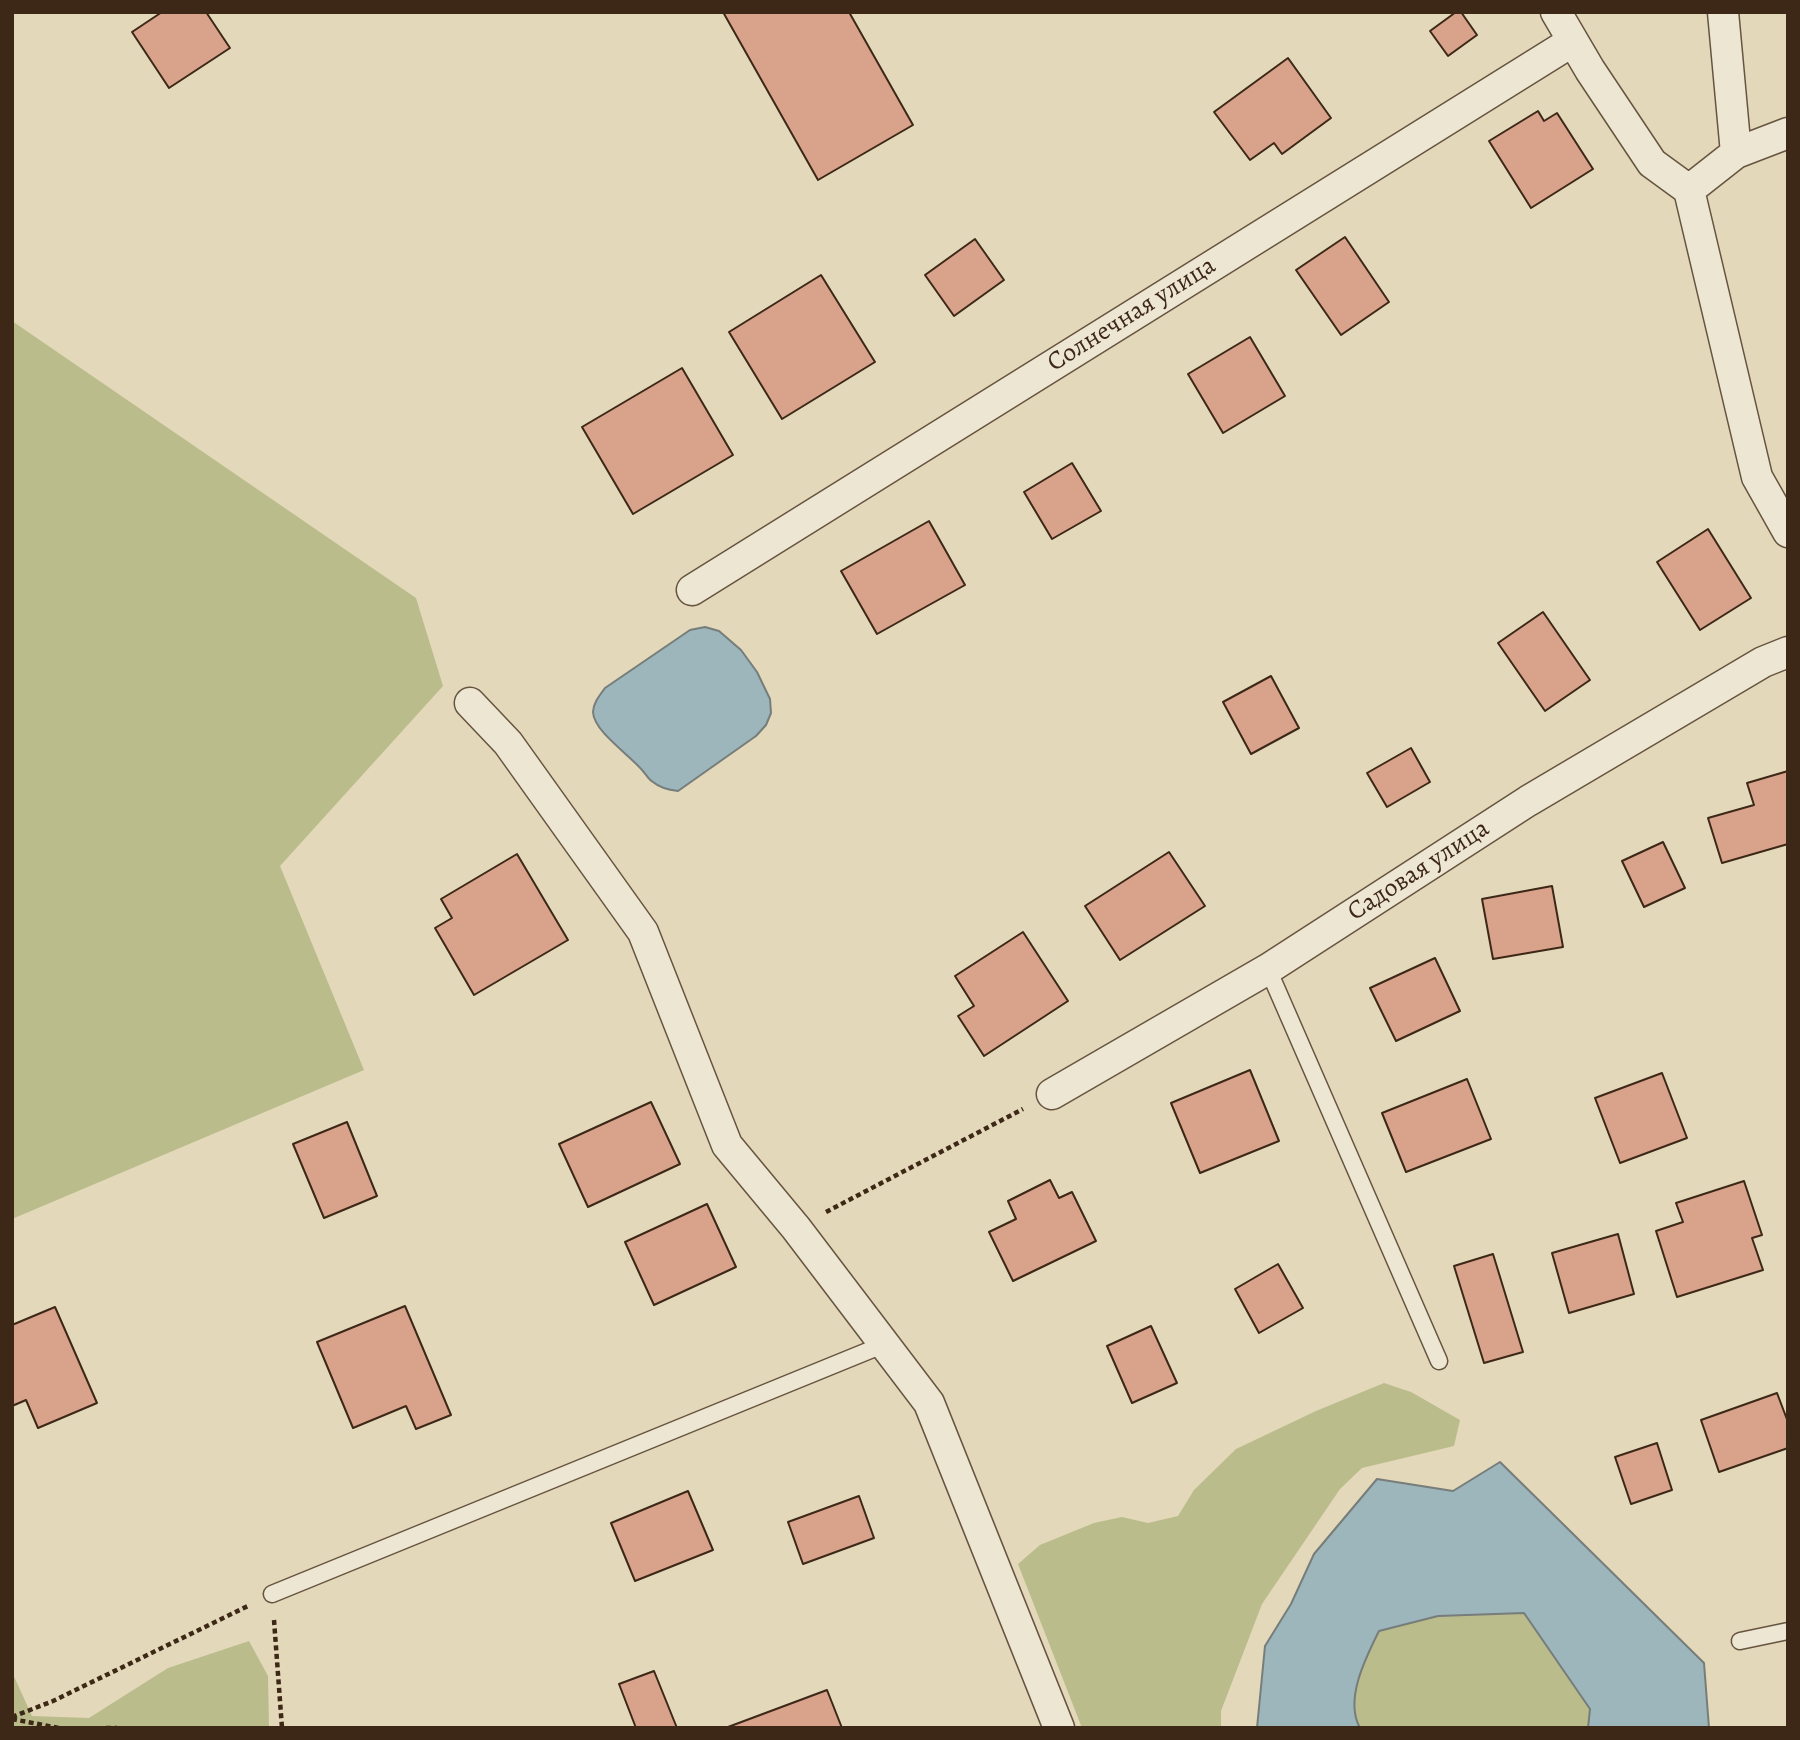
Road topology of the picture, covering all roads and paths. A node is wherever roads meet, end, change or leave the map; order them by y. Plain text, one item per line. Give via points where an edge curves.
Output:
1 (1556, 12) edge
2 (1723, 12) edge
3 (1573, 41) junction
4 (1788, 133) edge
5 (1736, 153) junction
6 (1689, 190) junction
7 (1788, 532) edge
8 (692, 590) dead end
9 (1788, 652) edge
10 (470, 703) dead end
11 (1268, 969) junction
12 (1052, 1094) joint
13 (796, 1228) junction
14 (885, 1344) junction
15 (1439, 1361) dead end
16 (272, 1594) junction
17 (1788, 1631) edge
18 (1740, 1641) dead end
19 (12, 1718) edge
20 (59, 1728) edge
21 (107, 1728) edge
22 (117, 1728) edge
23 (282, 1728) edge
24 (1059, 1728) edge

1 - 3 street
2 - 5 street
3 - 6 street via 1652,163
3 - 8 street, Солнечная улица
4 - 5 street
5 - 6 street
6 - 7 street via 1758,477
9 - 11 street, Садовая улица via 1763,662 1528,801
10 - 13 street via 508,743 643,932 727,1145
11 - 12 street, Садовая улица
11 - 15 lane
12 - 13 path
13 - 14 street
14 - 16 lane
14 - 24 street via 929,1403
16 - 19 path
16 - 23 path
17 - 18 lane
19 - 20 path
21 - 22 path

